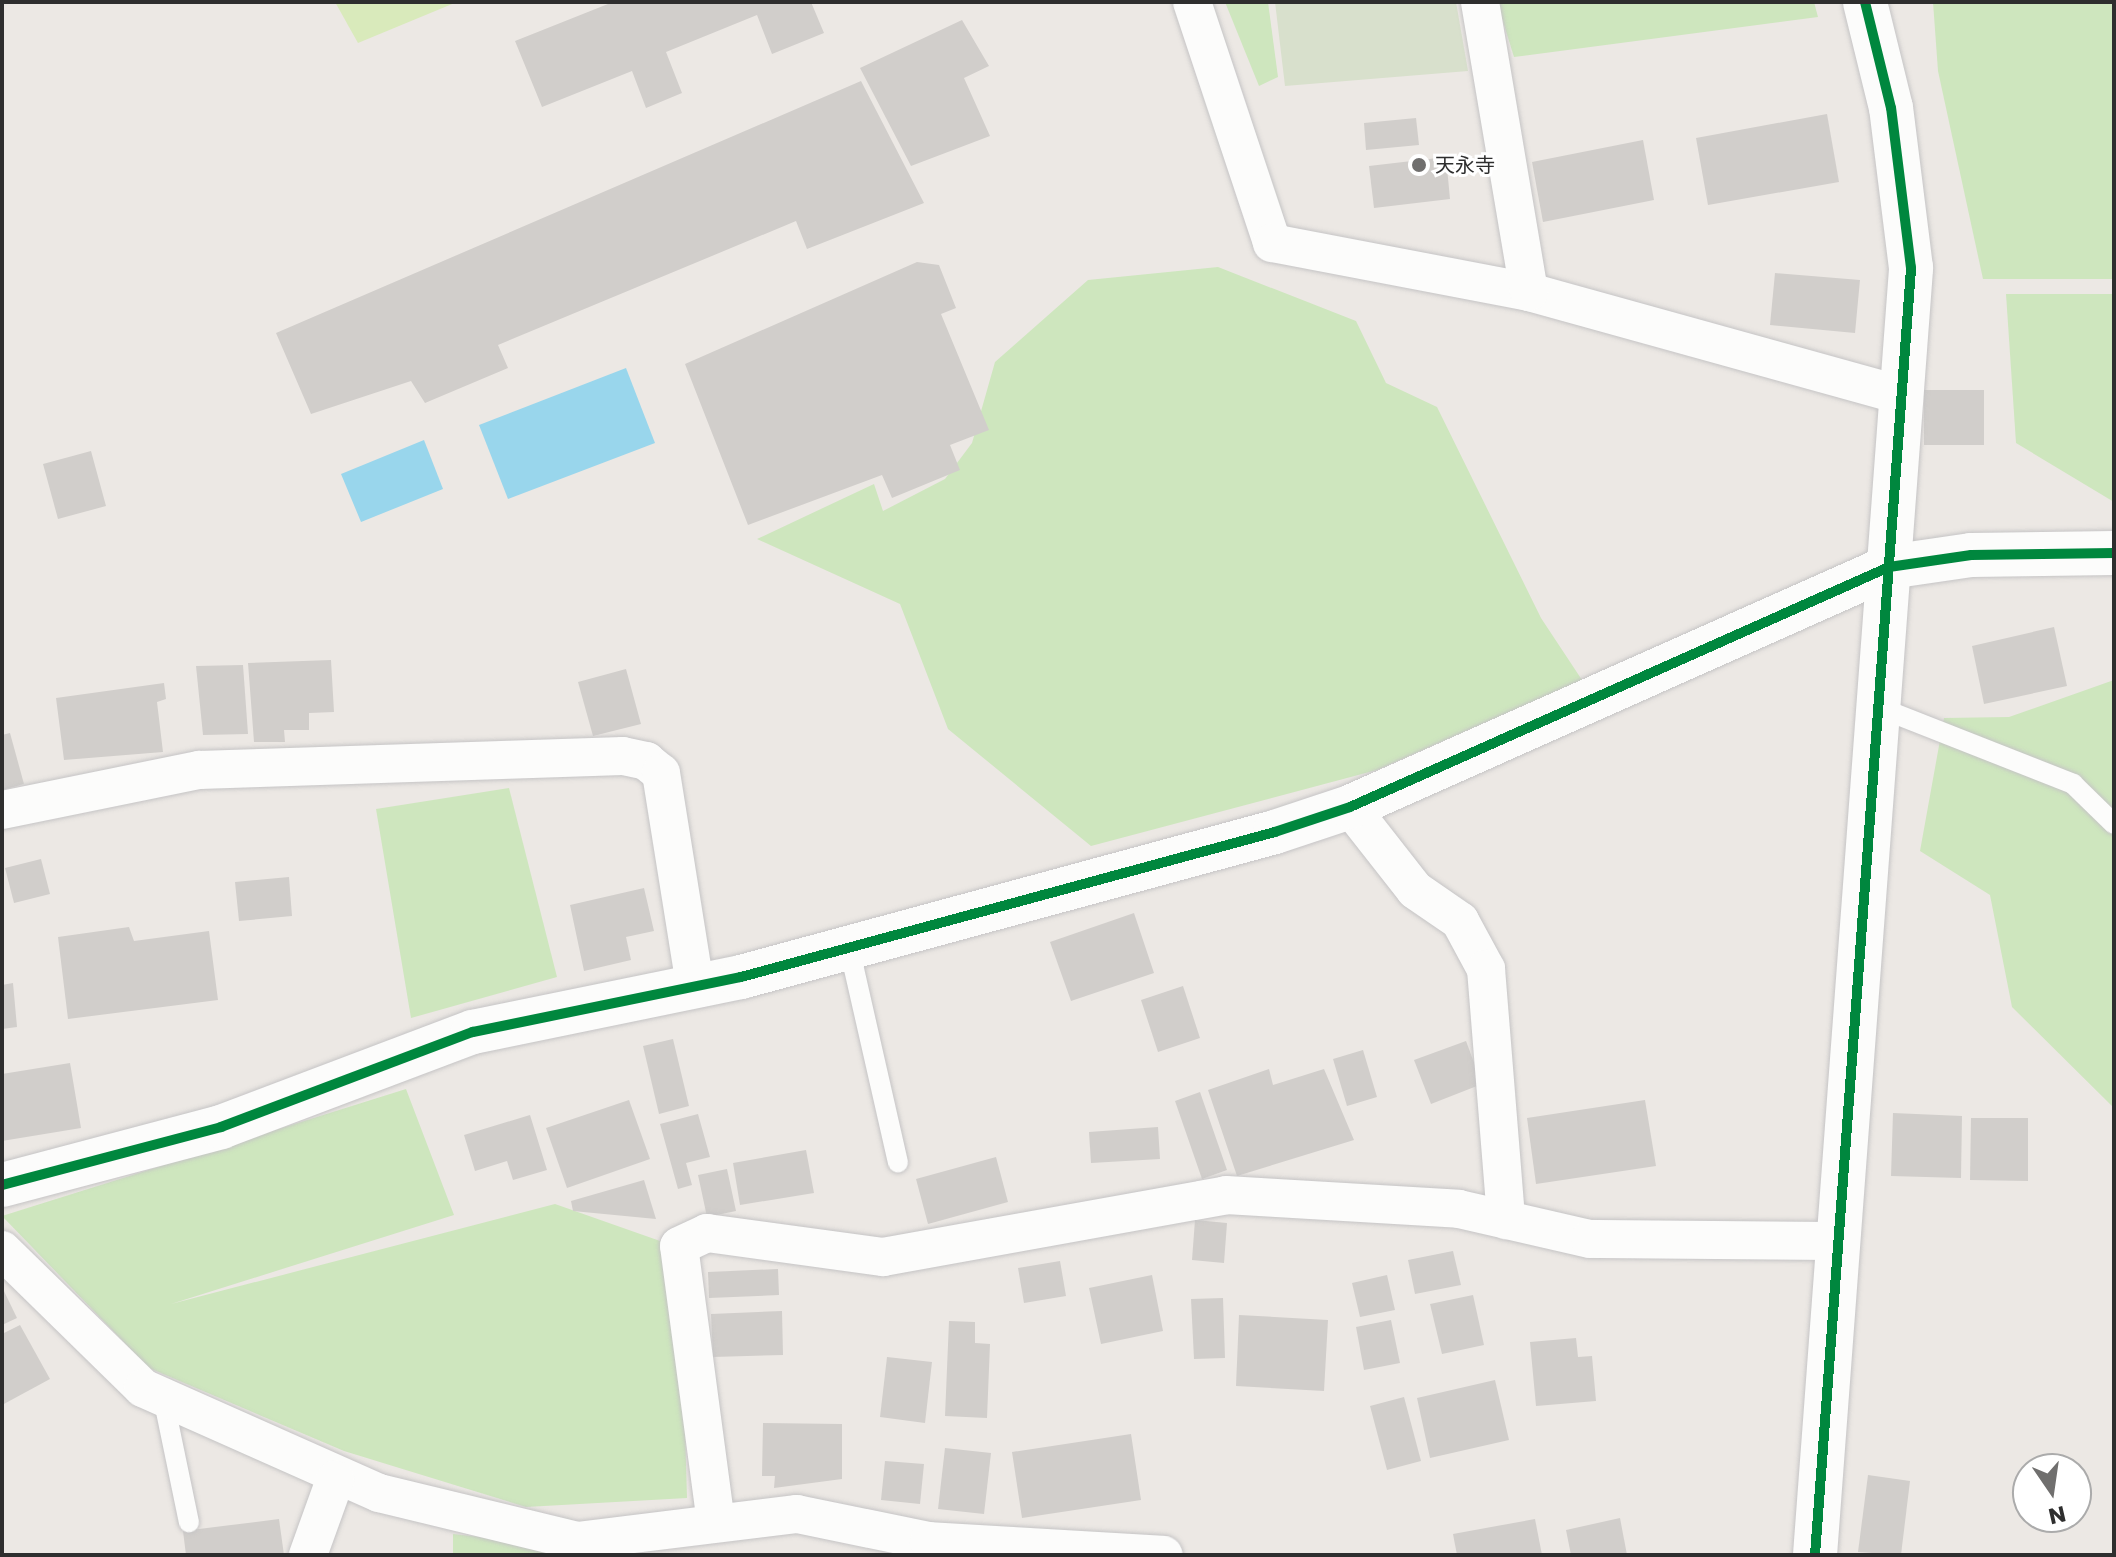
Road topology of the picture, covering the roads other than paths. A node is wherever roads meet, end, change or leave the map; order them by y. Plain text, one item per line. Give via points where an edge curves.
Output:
1 (1192, 2) edge
2 (1480, 2) edge
3 (1865, 2) edge
4 (1529, 292) junction
5 (1897, 394) junction
6 (2114, 553) edge
7 (1889, 567) junction
8 (1878, 707) junction
9 (1350, 807) junction
10 (2, 810) edge
11 (2114, 824) edge
12 (849, 947) junction
13 (695, 986) junction
14 (898, 1162) dead end
15 (2, 1185) edge
16 (1506, 1220) junction
17 (1839, 1241) junction
18 (2, 1250) edge
19 (163, 1397) junction
20 (335, 1480) junction
21 (189, 1522) dead end
22 (716, 1523) junction
23 (601, 1546) edge
24 (308, 1555) edge
25 (1164, 1555) edge
26 (1815, 1555) edge

1 - 4 street via 1272,243
2 - 4 street
3 - 5 street via 1906,213 1911,268
4 - 5 street
5 - 7 street
6 - 7 street via 1971,555
7 - 8 street
7 - 9 street
8 - 11 lane via 2073,784
8 - 17 street
9 - 12 street
9 - 16 street via 1415,890 1460,921 1486,969
10 - 13 street via 199,770 646,761 661,773
12 - 13 street
12 - 14 lane
13 - 15 street via 473,1032 221,1127
16 - 17 street via 1590,1239
16 - 22 street via 1459,1209 1226,1195 883,1257 707,1233 679,1246
17 - 26 street
18 - 19 street via 143,1388
19 - 20 street
19 - 21 lane
20 - 23 street
20 - 24 street
22 - 23 street
22 - 25 street via 797,1514 929,1541

